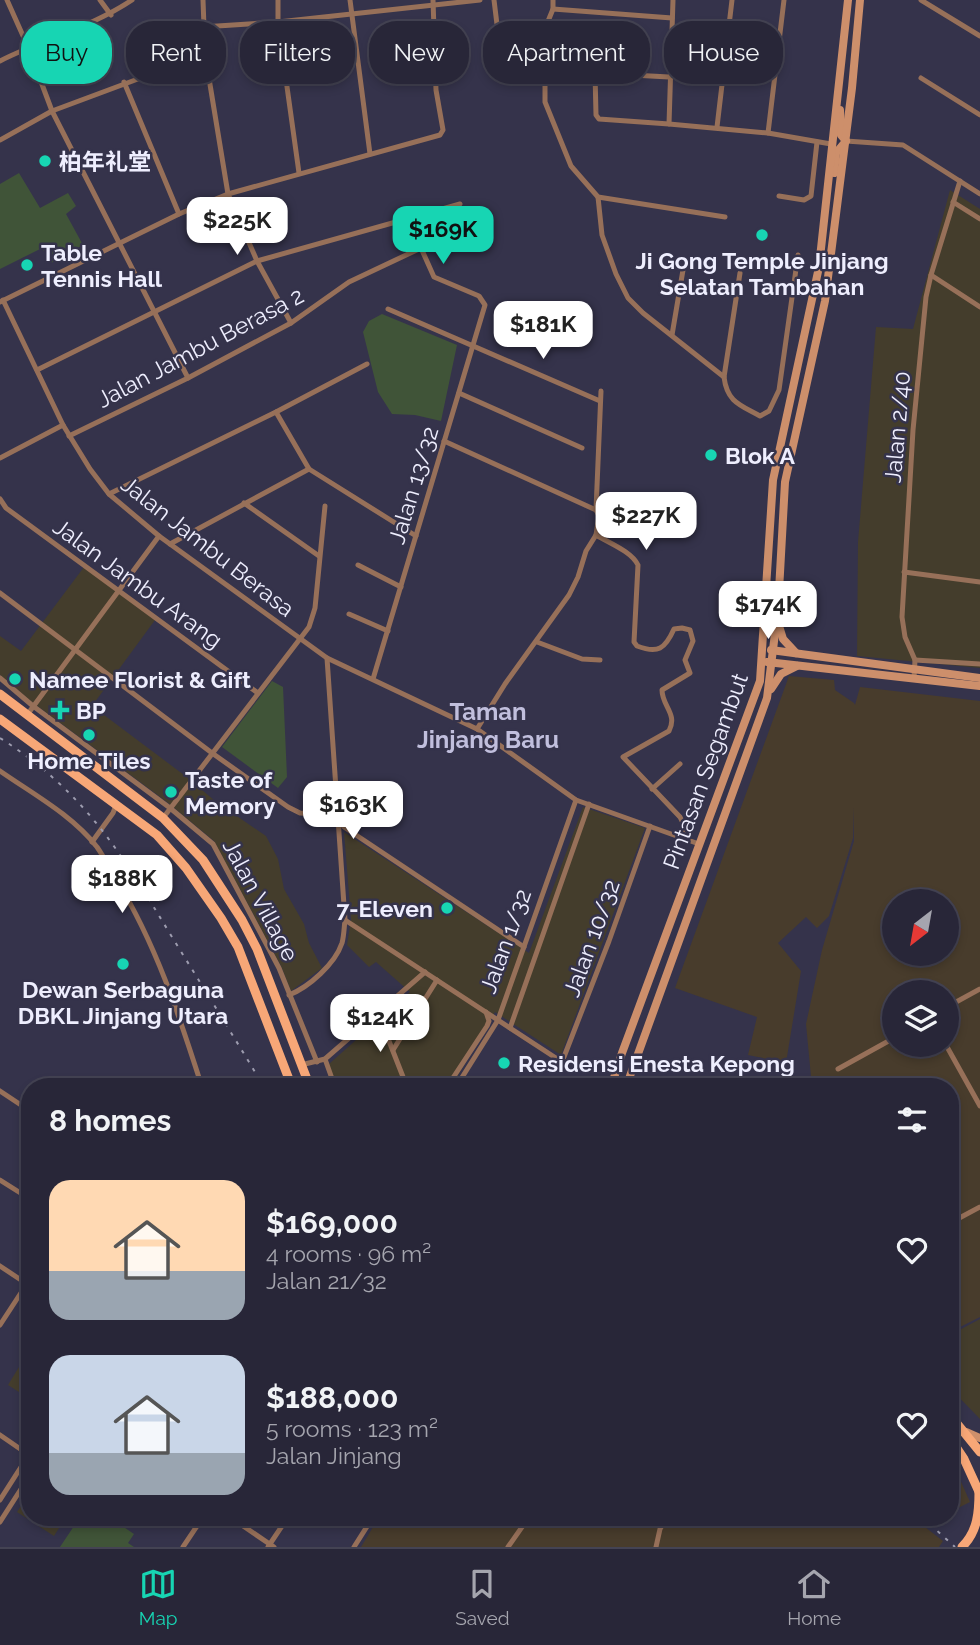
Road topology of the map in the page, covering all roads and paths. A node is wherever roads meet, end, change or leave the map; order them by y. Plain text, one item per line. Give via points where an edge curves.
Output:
1 (7, 0) edge
2 (100, 0) edge
3 (132, 0) edge
4 (203, 0) edge
5 (278, 0) edge
6 (350, 0) edge
7 (480, 0) edge
8 (494, 0) edge
9 (553, 0) edge
10 (673, 0) edge
11 (732, 0) edge
12 (784, 0) edge
13 (848, 0) edge
14 (860, 0) edge
15 (921, 0) edge
16 (448, 1) edge
17 (433, 2) edge
18 (553, 9) junction
19 (350, 13) junction
20 (111, 15) junction
21 (671, 18) junction
22 (95, 21) edge
23 (202, 21) edge
24 (278, 21) edge
25 (286, 21) edge
26 (497, 21) edge
27 (548, 21) edge
28 (671, 21) edge
29 (21, 31) edge
30 (980, 36) edge
31 (21, 50) edge
32 (0, 61) edge
33 (921, 78) dead end
34 (124, 82) joint
35 (840, 83) junction
36 (42, 84) edge
37 (210, 84) edge
38 (287, 84) edge
39 (545, 84) edge
40 (595, 84) edge
41 (669, 84) edge
42 (52, 111) junction
43 (980, 115) edge
44 (668, 121) junction
45 (718, 127) junction
46 (768, 133) junction
47 (0, 140) edge
48 (846, 141) junction
49 (817, 142) junction
50 (831, 144) junction
51 (370, 154) junction
52 (299, 173) junction
53 (960, 181) junction
54 (228, 194) junction
55 (980, 194) edge
56 (779, 196) dead end
57 (598, 197) junction
58 (953, 202) junction
59 (460, 204) dead end
60 (179, 214) junction
61 (415, 216) junction
62 (725, 217) dead end
63 (980, 219) edge
64 (823, 226) junction
65 (118, 244) junction
66 (421, 248) junction
67 (798, 255) dead end
68 (257, 261) junction
69 (683, 270) dead end
70 (740, 273) dead end
71 (931, 275) junction
72 (1, 301) edge
73 (980, 307) edge
74 (388, 309) dead end
75 (154, 312) junction
76 (291, 323) junction
77 (672, 335) junction
78 (474, 345) junction
79 (367, 364) dead end
80 (37, 370) junction
81 (723, 377) junction
82 (188, 378) junction
83 (601, 391) dead end
84 (459, 393) junction
85 (600, 401) junction
86 (276, 412) junction
87 (63, 425) junction
88 (69, 436) junction
89 (444, 441) junction
90 (582, 448) dead end
91 (0, 458) edge
92 (309, 469) junction
93 (109, 494) junction
94 (0, 499) edge
95 (653, 502) dead end
96 (244, 503) junction
97 (326, 506) dead end
98 (598, 513) junction
99 (159, 536) junction
100 (416, 536) junction
101 (596, 536) junction
102 (170, 544) junction
103 (319, 556) junction
104 (358, 565) dead end
105 (904, 572) junction
106 (980, 582) edge
107 (401, 587) junction
108 (121, 591) junction
109 (0, 593) edge
110 (778, 610) junction
111 (349, 614) dead end
112 (388, 631) junction
113 (300, 640) junction
114 (537, 642) junction
115 (763, 649) junction
116 (774, 650) junction
117 (75, 651) junction
118 (797, 653) junction
119 (327, 658) junction
120 (600, 660) dead end
121 (762, 662) junction
122 (772, 663) junction
123 (980, 664) edge
124 (799, 665) junction
125 (914, 669) junction
126 (0, 678) edge
127 (980, 678) edge
128 (373, 680) junction
129 (980, 687) edge
130 (258, 692) junction
131 (0, 695) edge
132 (767, 698) junction
133 (33, 706) junction
134 (27, 715) junction
135 (0, 719) edge
136 (477, 729) junction
137 (212, 753) junction
138 (680, 764) dead end
139 (0, 771) edge
140 (652, 789) junction
141 (576, 800) junction
142 (113, 802) junction
143 (589, 804) junction
144 (729, 804) junction
145 (170, 808) junction
146 (163, 818) junction
147 (339, 820) junction
148 (650, 826) junction
149 (683, 838) junction
150 (92, 842) junction
151 (699, 844) junction
152 (345, 920) junction
153 (524, 947) junction
154 (425, 972) junction
155 (437, 980) junction
156 (980, 989) edge
157 (289, 995) junction
158 (959, 1000) edge
159 (486, 1012) junction
160 (378, 1013) junction
161 (498, 1020) junction
162 (510, 1028) junction
163 (882, 1045) edge
164 (393, 1050) junction
165 (953, 1057) edge
166 (324, 1059) junction
167 (317, 1062) junction
168 (301, 1065) junction
169 (838, 1069) dead end
170 (199, 1078) edge
171 (289, 1078) edge
172 (306, 1078) edge
173 (331, 1078) edge
174 (404, 1078) edge
175 (453, 1078) edge
176 (462, 1078) edge
177 (614, 1078) edge
178 (629, 1078) edge
179 (0, 1091) edge
180 (21, 1105) edge
181 (980, 1106) edge
182 (0, 1180) edge
183 (21, 1193) edge
184 (980, 1207) edge
185 (959, 1218) edge
186 (0, 1266) edge
187 (21, 1278) edge
188 (21, 1293) edge
189 (0, 1325) edge
190 (961, 1427) joint
191 (0, 1435) edge
192 (980, 1438) edge
193 (21, 1448) edge
194 (959, 1452) edge
195 (980, 1452) edge
196 (21, 1468) edge
197 (21, 1489) edge
198 (979, 1492) edge
199 (0, 1500) edge
200 (0, 1521) edge
201 (197, 1526) edge
202 (243, 1526) edge
203 (283, 1526) edge
204 (367, 1526) edge
205 (523, 1526) edge
206 (662, 1526) edge
207 (271, 1546) edge
208 (183, 1547) edge
209 (354, 1547) edge
210 (508, 1547) edge
211 (656, 1547) edge
212 (962, 1547) edge

1 - 29 street
2 - 20 street
3 - 20 street
4 - 23 street
5 - 24 street
6 - 19 street
7 - 16 street
8 - 26 street
9 - 18 street
10 - 21 street
11 - 45 street
12 - 46 street
13 - 35 main road, Pintasan Segambut
14 - 48 main road, Pintasan Segambut
15 - 30 street
16 - 17 street
17 - 19 street
17 - 51 street via 436,90 443,130 436,138
18 - 21 street
18 - 27 street
19 - 25 street
19 - 51 street
20 - 22 street
21 - 28 street
31 - 32 street
33 - 43 street
34 - 42 street
34 - 60 street
35 - 48 main road via 841,135
35 - 50 main road, Pintasan Segambut
36 - 42 street
37 - 54 street
38 - 52 street
39 - 57 street via 545,102 571,166
40 - 44 street via 599,119
41 - 44 street
42 - 47 street
42 - 65 street
44 - 45 street
45 - 46 street
46 - 49 street
48 - 53 street via 903,145
48 - 64 main road via 836,153
48 - 110 main road, Pintasan Segambut via 825,301 785,482
49 - 50 street
49 - 56 street via 811,196 804,200
50 - 64 main road, Pintasan Segambut
51 - 52 street
52 - 54 street
53 - 55 street
53 - 58 street, Jalan 2/40
54 - 60 street
54 - 68 street
57 - 62 street
57 - 77 street via 602,235 628,298
58 - 63 street
58 - 71 street, Jalan 2/40
59 - 61 street
60 - 65 street
61 - 66 street
61 - 68 street
64 - 115 main road, Pintasan Segambut via 811,311 773,480
65 - 72 street
65 - 75 street
66 - 76 street, Jalan Jambu Berasa 2 via 349,282
66 - 78 street, Jalan 13/32 via 434,276 484,300
67 - 81 street via 779,390 769,411 760,416 732,400
68 - 75 street
68 - 76 street
69 - 77 street
70 - 81 street
71 - 73 street
71 - 105 street, Jalan 2/40 via 913,430
72 - 80 street, Jalan Jambu Berasa
74 - 78 street
75 - 80 street
75 - 82 street
76 - 82 street, Jalan Jambu Berasa 2
77 - 81 street
78 - 84 street, Jalan 13/32
78 - 85 street
79 - 86 street
80 - 87 street, Jalan Jambu Berasa
82 - 88 street, Jalan Jambu Berasa 2
83 - 85 street
84 - 89 street, Jalan 13/32
84 - 90 street
85 - 98 street
86 - 92 street
86 - 93 street
87 - 88 street, Jalan Jambu Berasa
87 - 91 street
88 - 93 street, Jalan Jambu Berasa
89 - 98 street
89 - 100 street, Jalan 13/32
92 - 96 street
92 - 100 street
93 - 99 street, Jalan Jambu Berasa
94 - 108 street, Jalan Jambu Arang via 6,508
95 - 98 street via 622,503
96 - 102 street
96 - 103 street
97 - 103 street
98 - 101 street
99 - 102 street, Jalan Jambu Berasa
99 - 108 street
100 - 107 street, Jalan 13/32
101 - 114 street via 569,595
101 - 140 street via 638,565 636,646 663,648 674,629 682,628 690,630 693,641 685,660 690,673 662,690 673,714 669,731 623,757
102 - 113 street, Jalan Jambu Berasa
103 - 113 street via 315,608
104 - 107 street
105 - 106 street
105 - 125 street, Jalan 2/40 via 902,617
107 - 112 street, Jalan 13/32
108 - 117 street
108 - 130 street, Jalan Jambu Arang
109 - 117 street
110 - 116 main road, Pintasan Segambut
110 - 118 main road via 781,634
111 - 112 street
112 - 128 street, Jalan 13/32
113 - 119 street, Jalan Jambu Berasa
113 - 130 street
114 - 120 street via 582,659
114 - 136 street
115 - 116 main road
115 - 121 main road, Pintasan Segambut
116 - 118 main road
116 - 122 main road, Pintasan Segambut
117 - 133 street
117 - 137 street
118 - 125 main road
119 - 128 street, Jalan Jambu Berasa
119 - 147 street
121 - 122 main road
121 - 151 main road, Pintasan Segambut via 754,701
122 - 124 main road
122 - 132 main road, Pintasan Segambut
123 - 125 street
124 - 125 main road
124 - 132 main road via 781,674
125 - 127 main road
125 - 129 main road
126 - 133 street, Jalan Village
128 - 136 street, Jalan Jambu Berasa
130 - 137 street
131 - 134 main road
132 - 144 main road, Pintasan Segambut
133 - 134 street
133 - 145 street, Jalan Village
134 - 146 main road
135 - 142 main road
136 - 141 street, Jalan Jambu Berasa
137 - 145 street
137 - 147 street via 288,807 300,813 334,815
138 - 140 street
139 - 150 street via 62,814
140 - 149 street via 680,817
141 - 143 street, Jalan Jambu Berasa
141 - 153 street, Jalan 1/32
142 - 150 street via 116,808
142 - 171 main road via 169,846 221,918 238,947
143 - 148 street, Jalan Jambu Berasa
143 - 162 street
144 - 151 main road via 708,844
144 - 178 main road, Pintasan Segambut
145 - 146 street
145 - 157 street, Jalan Village via 219,853
146 - 168 main road via 203,860 242,920
147 - 152 street
147 - 153 street
148 - 149 street, Jalan Jambu Berasa
148 - 162 street, Jalan 10/32 via 562,1062
149 - 151 street, Jalan Jambu Berasa
150 - 170 street via 139,917
151 - 177 main road, Pintasan Segambut
152 - 154 street
152 - 157 street via 337,954 321,973
153 - 161 street, Jalan 1/32
154 - 155 street
154 - 160 street
155 - 159 street
155 - 164 street
156 - 158 street
157 - 167 street, Jalan Village
159 - 161 street
159 - 175 street via 487,1026
160 - 164 street
160 - 166 street
161 - 162 street
161 - 176 street, Jalan 1/32
163 - 169 street
164 - 174 street
165 - 181 street
166 - 167 street
166 - 173 street
167 - 168 street
168 - 172 main road
179 - 180 street
182 - 183 street
184 - 185 street
186 - 187 street
188 - 189 street
190 - 192 main road
190 - 195 main road
191 - 193 street
194 - 198 main road
196 - 199 street
197 - 200 street
198 - 212 main road via 974,1530
201 - 208 street
202 - 207 street
203 - 207 street
204 - 209 street
205 - 210 street
206 - 211 street

